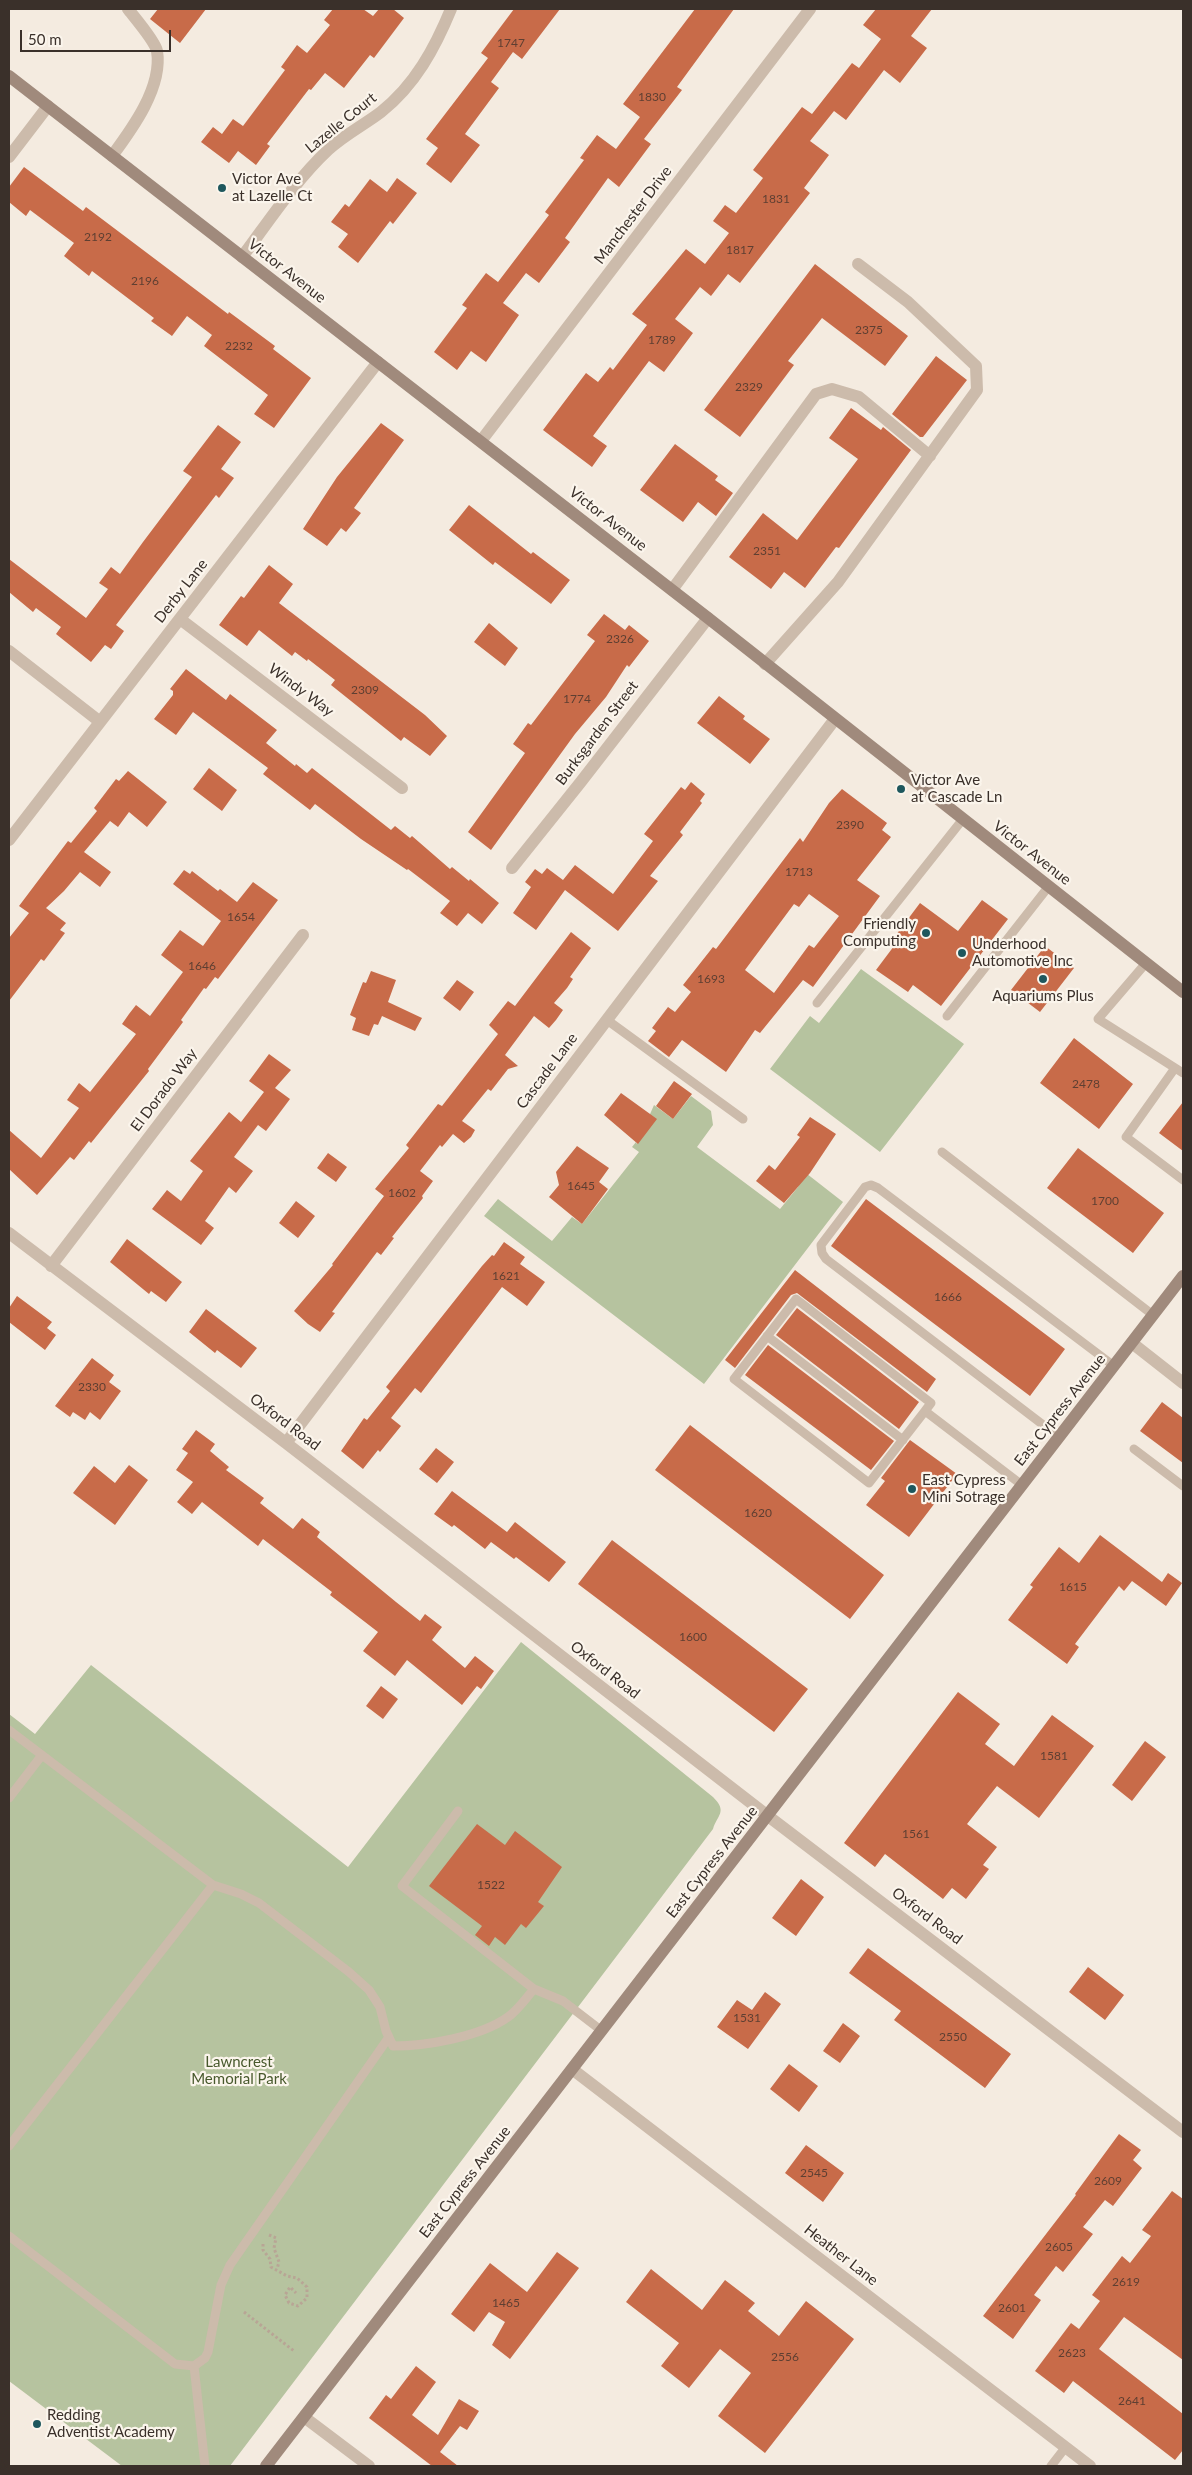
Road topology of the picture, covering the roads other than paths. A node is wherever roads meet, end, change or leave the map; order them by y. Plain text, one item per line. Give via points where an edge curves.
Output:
1 (128, 9) edge
2 (451, 9) edge
3 (810, 9) edge
4 (9, 76) edge
5 (48, 106) junction
6 (112, 156) junction
7 (9, 157) edge
8 (242, 257) junction
9 (858, 264) dead end
10 (378, 362) junction
11 (481, 441) junction
12 (930, 456) junction
13 (672, 590) junction
14 (708, 618) junction
15 (180, 619) junction
16 (9, 650) edge
17 (765, 664) junction
18 (835, 719) junction
19 (100, 721) junction
20 (402, 788) dead end
21 (963, 820) junction
22 (9, 840) edge
23 (512, 868) dead end
24 (1049, 886) junction
25 (303, 935) dead end
26 (1146, 963) junction
27 (1183, 992) edge
28 (817, 1003) dead end
29 (947, 1016) dead end
30 (606, 1020) junction
31 (1175, 1068) junction
32 (1183, 1073) edge
33 (743, 1119) dead end
34 (942, 1152) dead end
35 (1183, 1180) edge
36 (9, 1233) edge
37 (51, 1266) junction
38 (1183, 1276) edge
39 (1153, 1315) junction
40 (768, 1336) junction
41 (1132, 1343) junction
42 (1114, 1366) junction
43 (1183, 1382) edge
44 (925, 1411) junction
45 (1059, 1437) junction
46 (903, 1440) junction
47 (286, 1443) junction
48 (1134, 1449) dead end
49 (1022, 1485) junction
50 (1183, 1486) edge
51 (9, 1730) edge
52 (42, 1755) junction
53 (9, 1798) edge
54 (458, 1811) dead end
55 (768, 1816) junction
56 (213, 1885) junction
57 (534, 1989) junction
58 (602, 2031) junction
59 (389, 2037) junction
60 (572, 2069) junction
61 (1183, 2132) edge
62 (9, 2146) edge
63 (9, 2236) edge
64 (194, 2366) junction
65 (304, 2417) junction
66 (1065, 2448) junction
67 (205, 2466) edge
68 (266, 2466) edge
69 (369, 2466) edge
70 (1051, 2466) edge
71 (1090, 2466) edge

1 - 6 street via 157,50 156,80 137,122
2 - 8 street, Lazelle Court via 434,48 408,85 381,112 346,135 312,166
3 - 11 street, Manchester Drive
4 - 5 main road, Victor Avenue
5 - 6 main road, Victor Avenue
5 - 7 street
6 - 8 main road, Victor Avenue
8 - 10 main road, Victor Avenue
9 - 12 street via 908,302 976,366 977,390
10 - 11 main road, Victor Avenue
10 - 15 street, Derby Lane
11 - 13 main road, Victor Avenue
12 - 13 street via 859,397 832,389 816,394
12 - 17 street via 838,582
13 - 14 main road, Victor Avenue
14 - 17 main road, Victor Avenue
14 - 23 street, Burksgarden Street
15 - 19 street, Derby Lane
15 - 20 street, Windy Way
16 - 19 street
17 - 18 main road, Victor Avenue
18 - 21 main road, Victor Avenue
18 - 30 street, Cascade Lane
19 - 22 street, Derby Lane
21 - 24 main road, Victor Avenue
21 - 28 lane
24 - 26 main road, Victor Avenue
24 - 29 lane
25 - 37 street, El Dorado Way
26 - 27 main road, Victor Avenue
26 - 31 lane via 1098,1019
30 - 33 lane
30 - 47 street, Cascade Lane
31 - 32 lane
31 - 35 lane via 1126,1137
34 - 39 lane
36 - 37 street, Oxford Road
37 - 47 street, Oxford Road
38 - 39 main road, East Cypress Avenue
39 - 41 main road, East Cypress Avenue
40 - 44 lane via 796,1299 931,1403
40 - 46 lane
40 - 46 lane via 734,1379 870,1483
41 - 42 main road, East Cypress Avenue
41 - 43 street
42 - 45 main road, East Cypress Avenue
42 - 45 lane via 878,1188 864,1187 822,1245 826,1259
44 - 46 lane
44 - 49 lane
45 - 49 main road, East Cypress Avenue
47 - 55 street, Oxford Road
48 - 50 lane
49 - 55 main road, East Cypress Avenue
51 - 52 lane
52 - 53 lane
52 - 56 lane
54 - 57 lane via 402,1886
55 - 58 main road, East Cypress Avenue
55 - 61 street, Oxford Road
56 - 59 lane via 259,1904 350,1972 369,1990 380,2007
56 - 62 lane
57 - 58 lane via 563,2001
57 - 59 lane via 502,2021 451,2040 393,2046
58 - 60 main road, East Cypress Avenue
59 - 64 lane via 230,2265 221,2285 208,2352
60 - 65 main road, East Cypress Avenue
60 - 66 street, Heather Lane
63 - 64 lane via 175,2364
64 - 67 lane
65 - 68 main road, East Cypress Avenue
65 - 69 street
66 - 70 lane
66 - 71 street, Heather Lane

